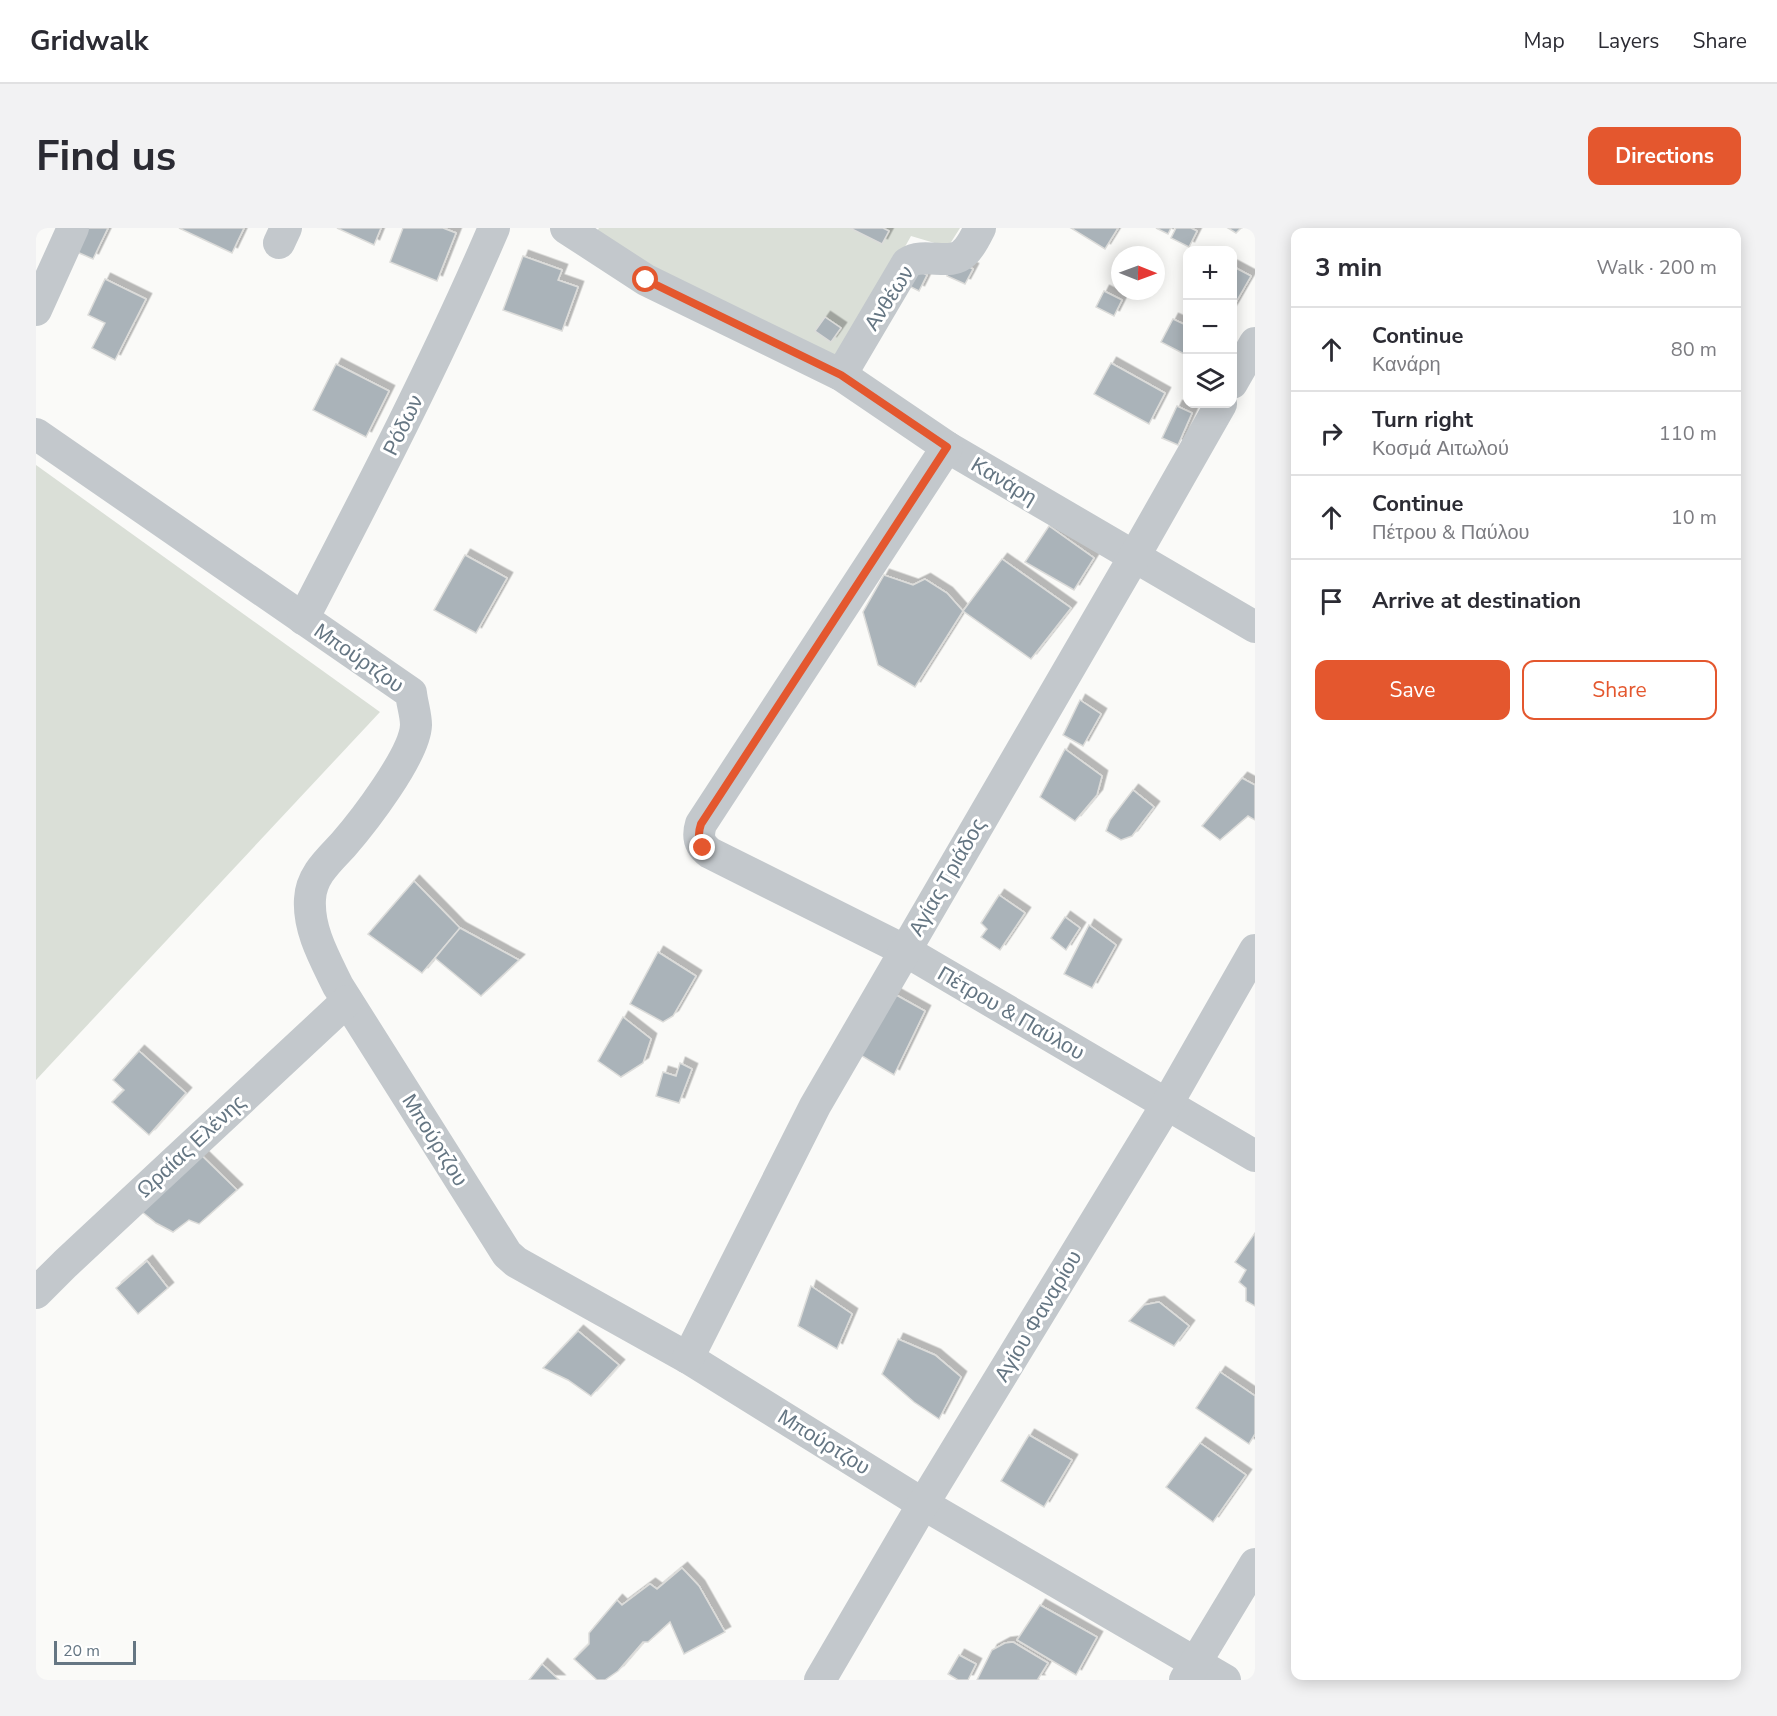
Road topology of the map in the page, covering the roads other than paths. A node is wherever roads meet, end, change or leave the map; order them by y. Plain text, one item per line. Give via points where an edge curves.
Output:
1 (73, 228) edge
2 (494, 228) edge
3 (980, 228) edge
4 (578, 231) edge
5 (36, 310) edge
6 (1255, 343) edge
7 (841, 375) junction
8 (1237, 376) edge
9 (1219, 408) edge
10 (36, 434) edge
11 (947, 447) junction
12 (1134, 557) junction
13 (303, 619) junction
14 (1255, 627) edge
15 (904, 950) junction
16 (1255, 951) edge
17 (347, 1001) junction
18 (1167, 1104) junction
19 (1255, 1156) edge
20 (36, 1293) edge
21 (688, 1358) junction
22 (923, 1504) junction
23 (1255, 1564) edge
24 (1190, 1672) edge
25 (820, 1680) edge
26 (1225, 1680) edge

1 - 5 street
2 - 13 street, Ρόδων via 409,415
3 - 7 street, Ανθέων via 960,256 917,258 907,263
4 - 7 street, Κανάρη via 646,280
6 - 8 street
7 - 11 street, Κανάρη
9 - 12 street, Αγίας Τριάδος
10 - 13 street, Μπούρτζου
11 - 12 street, Κανάρη
11 - 15 street, Πέτρου & Παύλου via 699,832 703,848 710,853
12 - 14 street, Κανάρη
12 - 15 street, Αγίας Τριάδος
13 - 17 street, Μπούρτζου via 411,693 416,725 411,748 384,792 312,885 310,900 318,943
15 - 18 street, Πέτρου & Παύλου
15 - 21 street, Αγίας Τριάδος via 815,1106
16 - 18 street, Αγίου Φαναρίου
17 - 20 street, Ωραίας Ελένης
17 - 21 street, Μπούρτζου via 507,1254
18 - 19 street, Πέτρου & Παύλου
18 - 22 street, Αγίου Φαναρίου
21 - 22 street, Μπούρτζου
22 - 24 street, Μπούρτζου
22 - 25 street, Αγίου Φαναρίου
23 - 24 street
24 - 26 street, Μπούρτζου

